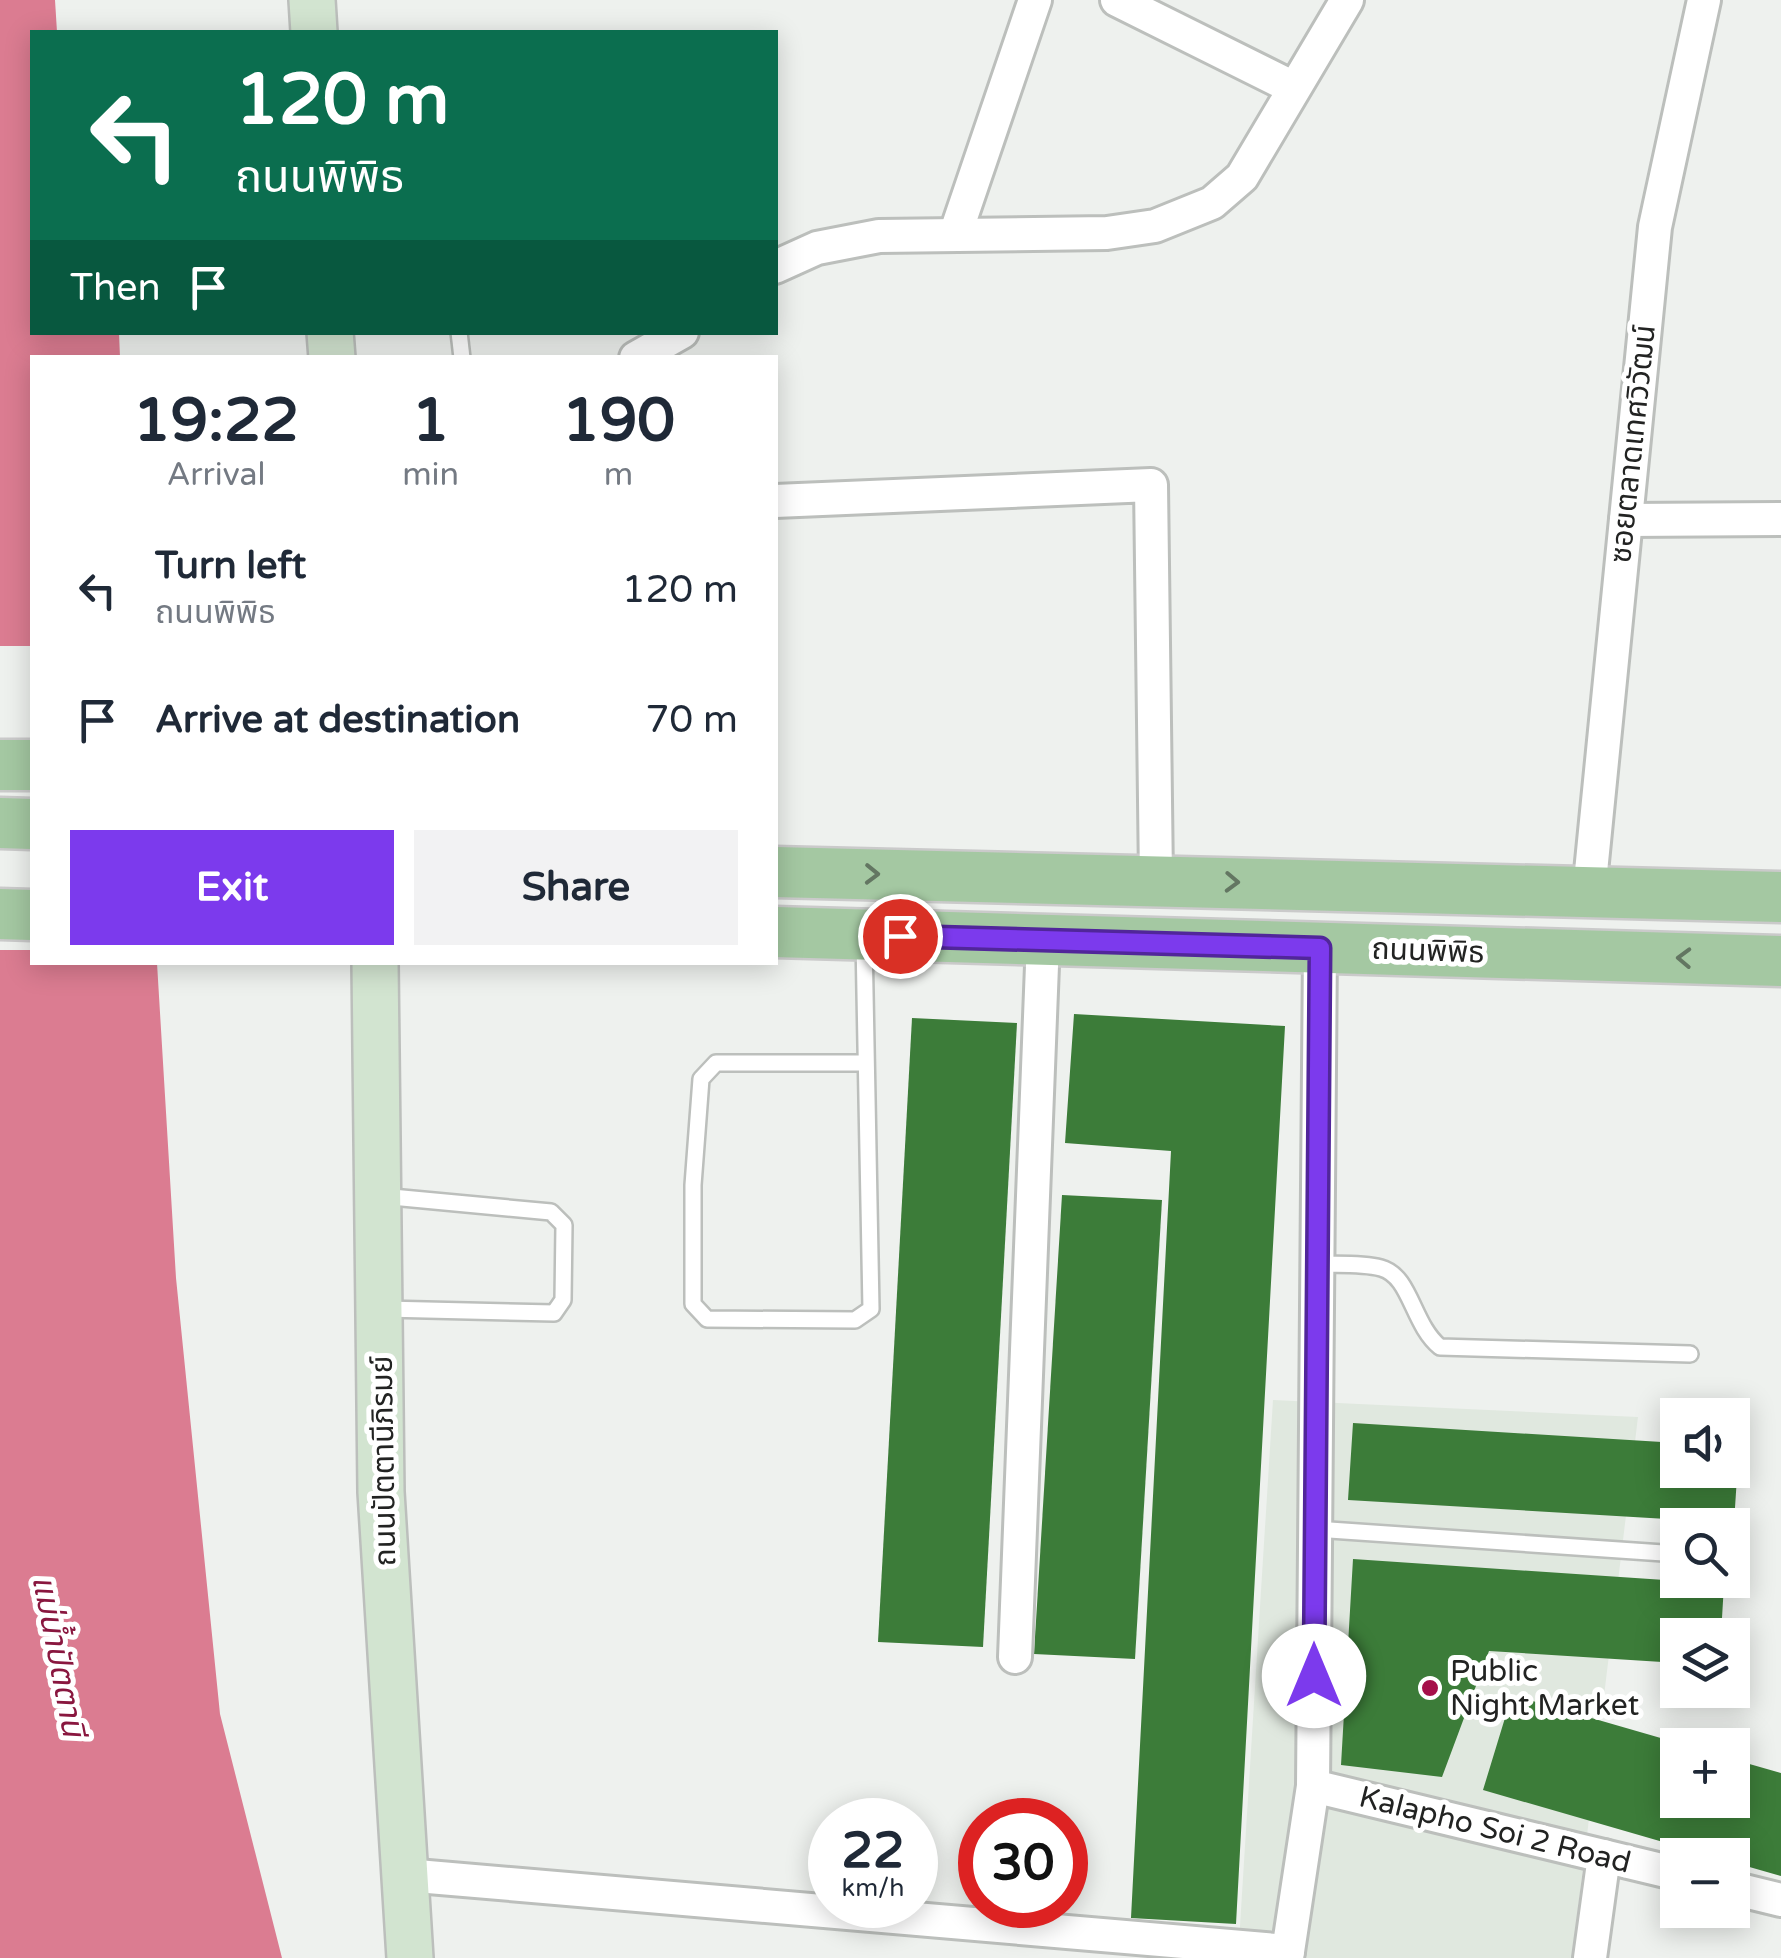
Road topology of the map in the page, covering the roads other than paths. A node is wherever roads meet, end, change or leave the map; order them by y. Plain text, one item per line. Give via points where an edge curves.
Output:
1 (312, 0) edge
2 (1035, 0) edge
3 (1117, 0) edge
4 (1347, 0) edge
5 (1704, 0) edge
6 (314, 30) edge
7 (1294, 88) junction
8 (954, 235) junction
9 (778, 266) edge
10 (677, 335) edge
11 (641, 355) edge
12 (778, 501) edge
13 (1781, 519) edge
14 (1626, 520) junction
15 (0, 765) edge
16 (30, 765) edge
17 (0, 823) edge
18 (30, 824) edge
19 (778, 872) edge
20 (1156, 879) junction
21 (1589, 892) junction
22 (1781, 896) edge
23 (0, 914) edge
24 (30, 915) edge
25 (778, 932) edge
26 (864, 935) junction
27 (1043, 940) junction
28 (1320, 948) junction
29 (1781, 961) edge
30 (375, 965) edge
31 (866, 1064) junction
32 (381, 1196) junction
33 (1317, 1264) junction
34 (381, 1309) junction
35 (1690, 1354) dead end
36 (1315, 1530) junction
37 (1660, 1553) edge
38 (1015, 1657) dead end
39 (1312, 1786) junction
40 (1604, 1856) junction
41 (1660, 1870) edge
42 (405, 1875) junction
43 (1750, 1892) edge
44 (1781, 1900) edge
45 (1287, 1955) edge
46 (410, 1958) edge
47 (1590, 1958) edge

1 - 6 street
2 - 8 street
3 - 7 street
4 - 7 street
5 - 14 street, ซอยตลาดเทศวิวัฒน์ via 1655,227
7 - 8 street via 1242,177 1212,203 1155,226 1107,233
8 - 9 street via 879,236 817,248
10 - 11 street
12 - 20 street via 1151,485
13 - 14 street
14 - 21 street, ซอยตลาดเทศวิวัฒน์
15 - 16 main road
17 - 18 main road
19 -> 20 main road
20 -> 21 main road
21 - 22 main road
23 - 24 main road
25 - 26 main road, ถนนพิพิธ
26 - 27 main road, ถนนพิพิธ
26 - 31 lane
27 - 28 main road, ถนนพิพิธ
27 - 38 street
29 -> 28 main road, ถนนพิพิธ
28 - 33 street
30 - 32 street, ถนนปัตตานีภิรมย์
31 - 31 lane via 716,1063 706,1069 696,1146 693,1304 707,1319 855,1320 871,1309
32 - 34 street, ถนนปัตตานีภิรมย์
32 - 34 lane via 552,1212 564,1225 563,1300 554,1313
33 - 35 lane via 1396,1275 1424,1334 1440,1347
33 - 36 street
34 - 42 street, ถนนปัตตานีภิรมย์ via 382,1492
36 - 37 lane
36 - 39 street
39 - 40 street, Kalapho Soi 2 Road
39 - 45 street
40 - 41 street, Kalapho Soi 2 Road
40 - 47 street
42 - 45 street
42 - 46 street, ถนนปัตตานีภิรมย์
43 - 44 street

